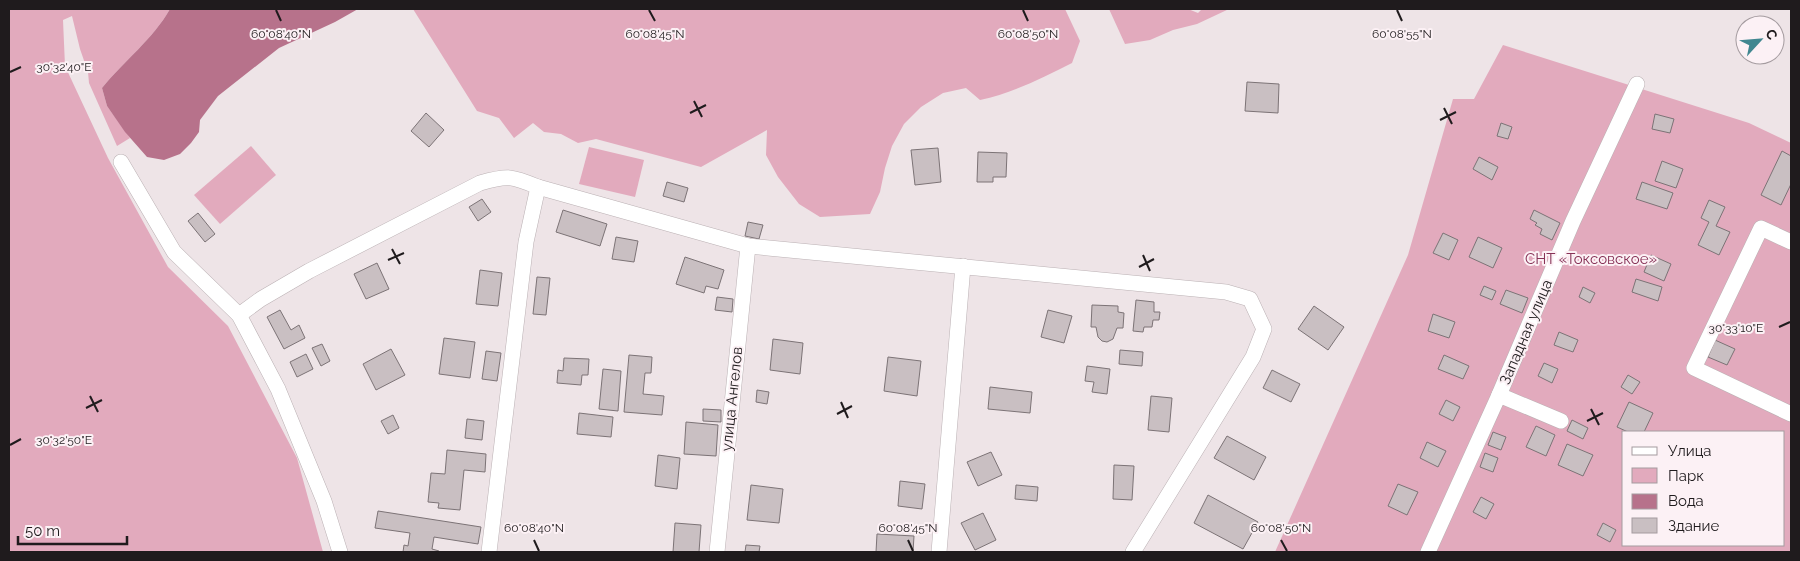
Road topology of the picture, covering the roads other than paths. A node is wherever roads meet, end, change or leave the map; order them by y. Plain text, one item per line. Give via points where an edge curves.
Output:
1 (1636, 84) dead end
2 (121, 162) dead end
3 (538, 187) junction
4 (1791, 242) edge
5 (748, 246) junction
6 (963, 266) junction
7 (239, 315) junction
8 (1499, 395) junction
9 (1791, 414) edge
10 (1561, 421) dead end
11 (340, 552) edge
12 (489, 552) edge
13 (717, 552) edge
14 (939, 552) edge
15 (1133, 552) edge
16 (1428, 552) edge

1 - 8 street, Западная улица
2 - 7 street via 174,252
3 - 5 street
3 - 7 street via 514,177 480,183 309,271
3 - 12 street via 526,242
4 - 9 street via 1761,228 1694,368
5 - 6 street
5 - 13 street, улица Ангелов
6 - 14 street
6 - 15 street via 1226,292 1250,299 1264,329 1253,357
7 - 11 street via 278,389 324,501
8 - 10 street
8 - 16 street, Западная улица

